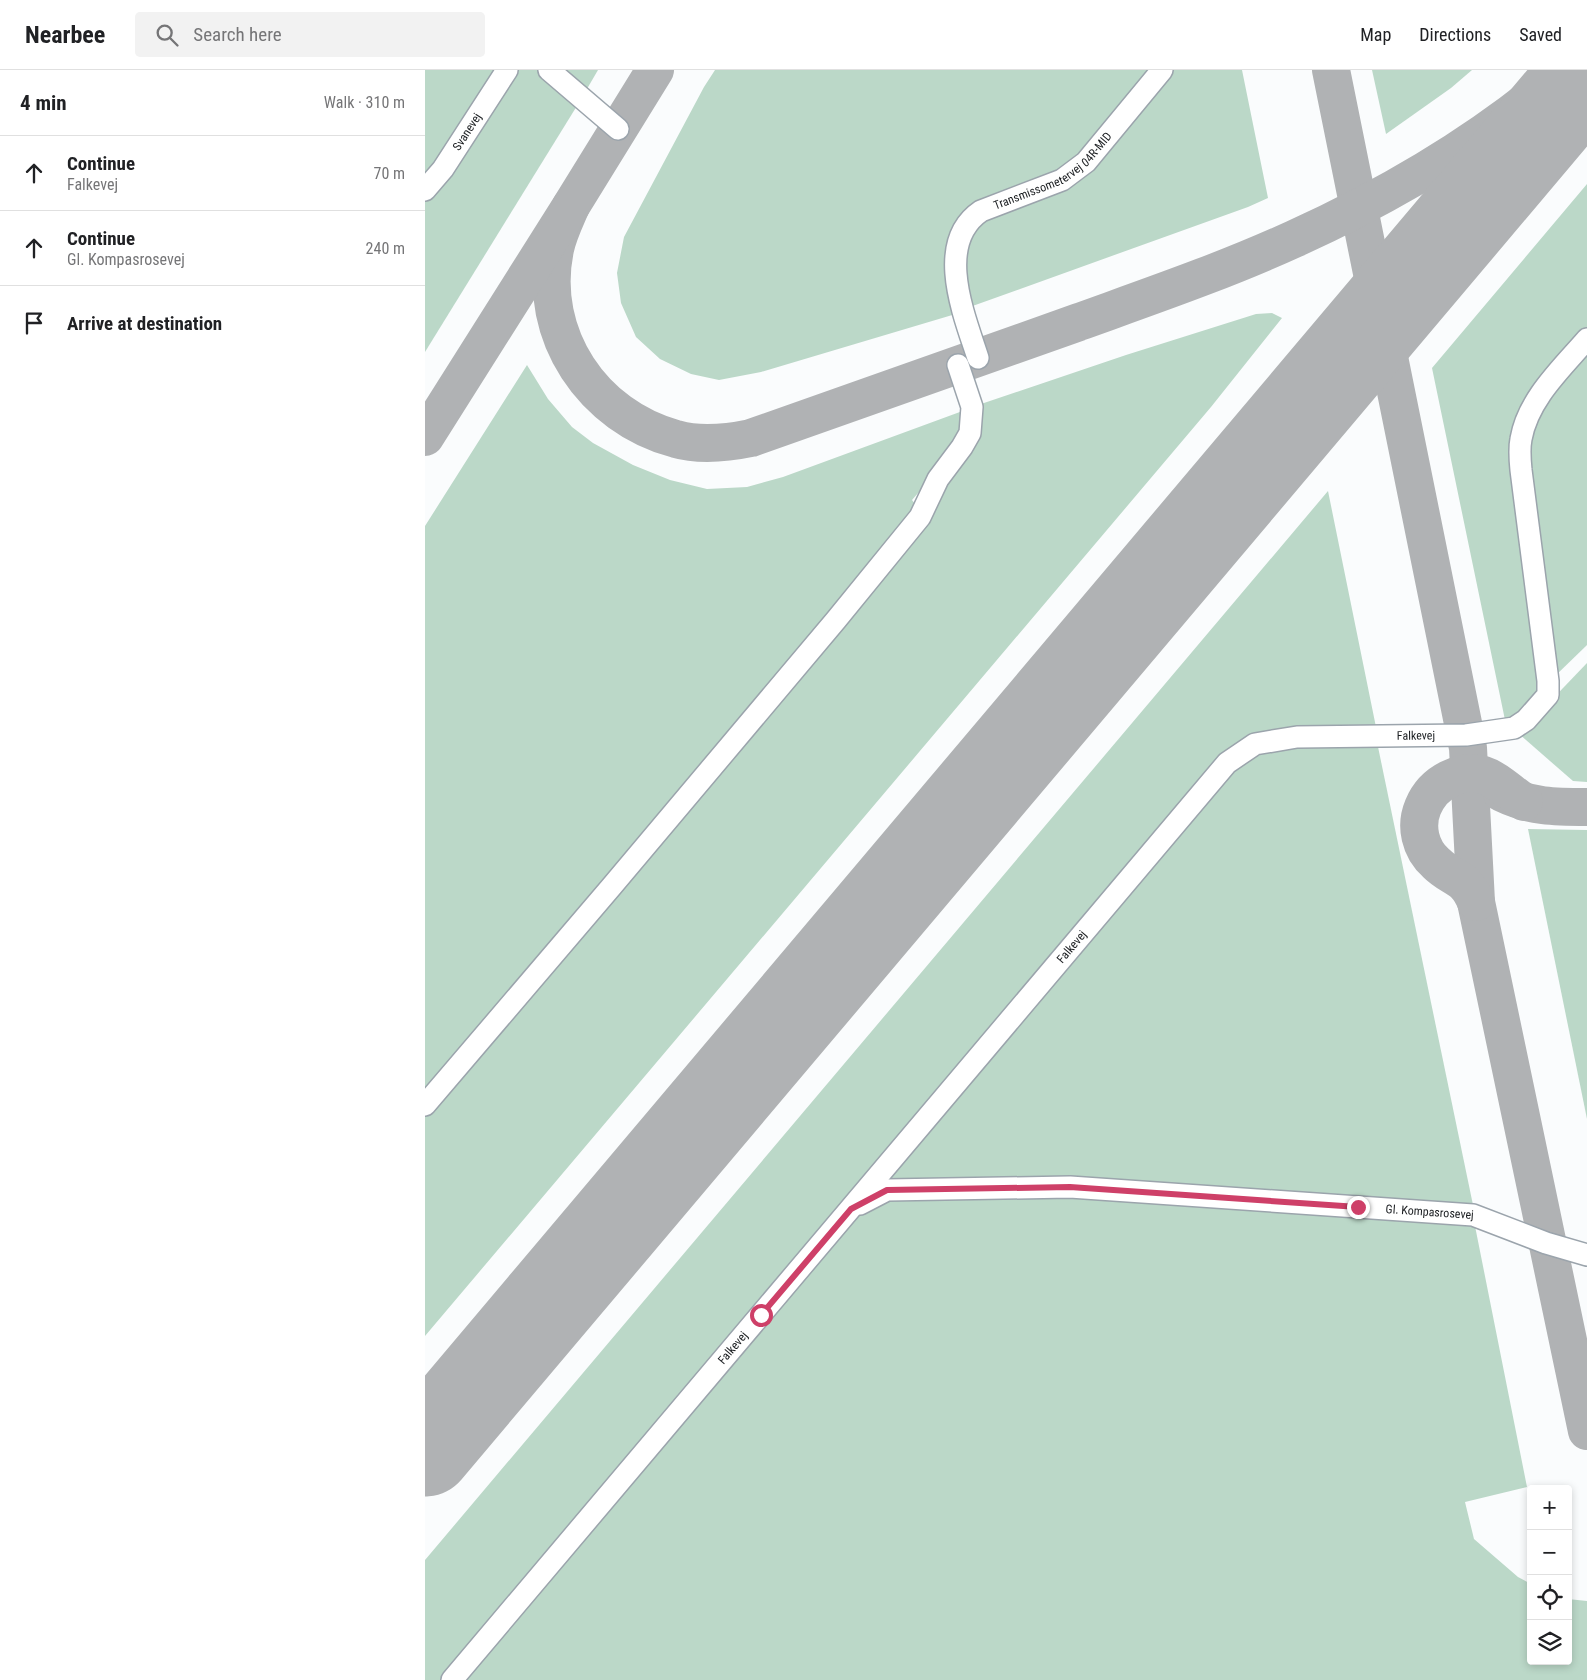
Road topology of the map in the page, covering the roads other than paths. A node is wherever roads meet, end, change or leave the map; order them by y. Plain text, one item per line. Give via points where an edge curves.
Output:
1 (507, 70) edge
2 (549, 70) edge
3 (1162, 70) edge
4 (619, 129) dead end
5 (425, 190) edge
6 (1587, 339) edge
7 (978, 358) dead end
8 (958, 365) dead end
9 (425, 1105) edge
10 (851, 1209) junction
11 (1587, 1255) edge
12 (452, 1680) edge

1 - 5 lane, Svanevej via 443,169
2 - 4 lane
3 - 7 lane, Transmissometervej 04R-MID via 1078,168 1062,180 981,211 968,223 956,254 957,280 962,310
6 - 10 lane, Falkevej via 1536,402 1521,440 1521,470 1548,681 1547,695 1541,704 1514,728 1465,735 1297,737 1255,744 1227,763
8 - 9 lane via 972,407 970,433 938,479 920,517
10 - 11 lane, Gl. Kompasrosevej via 887,1190 1070,1187 1473,1215
10 - 12 lane, Falkevej

